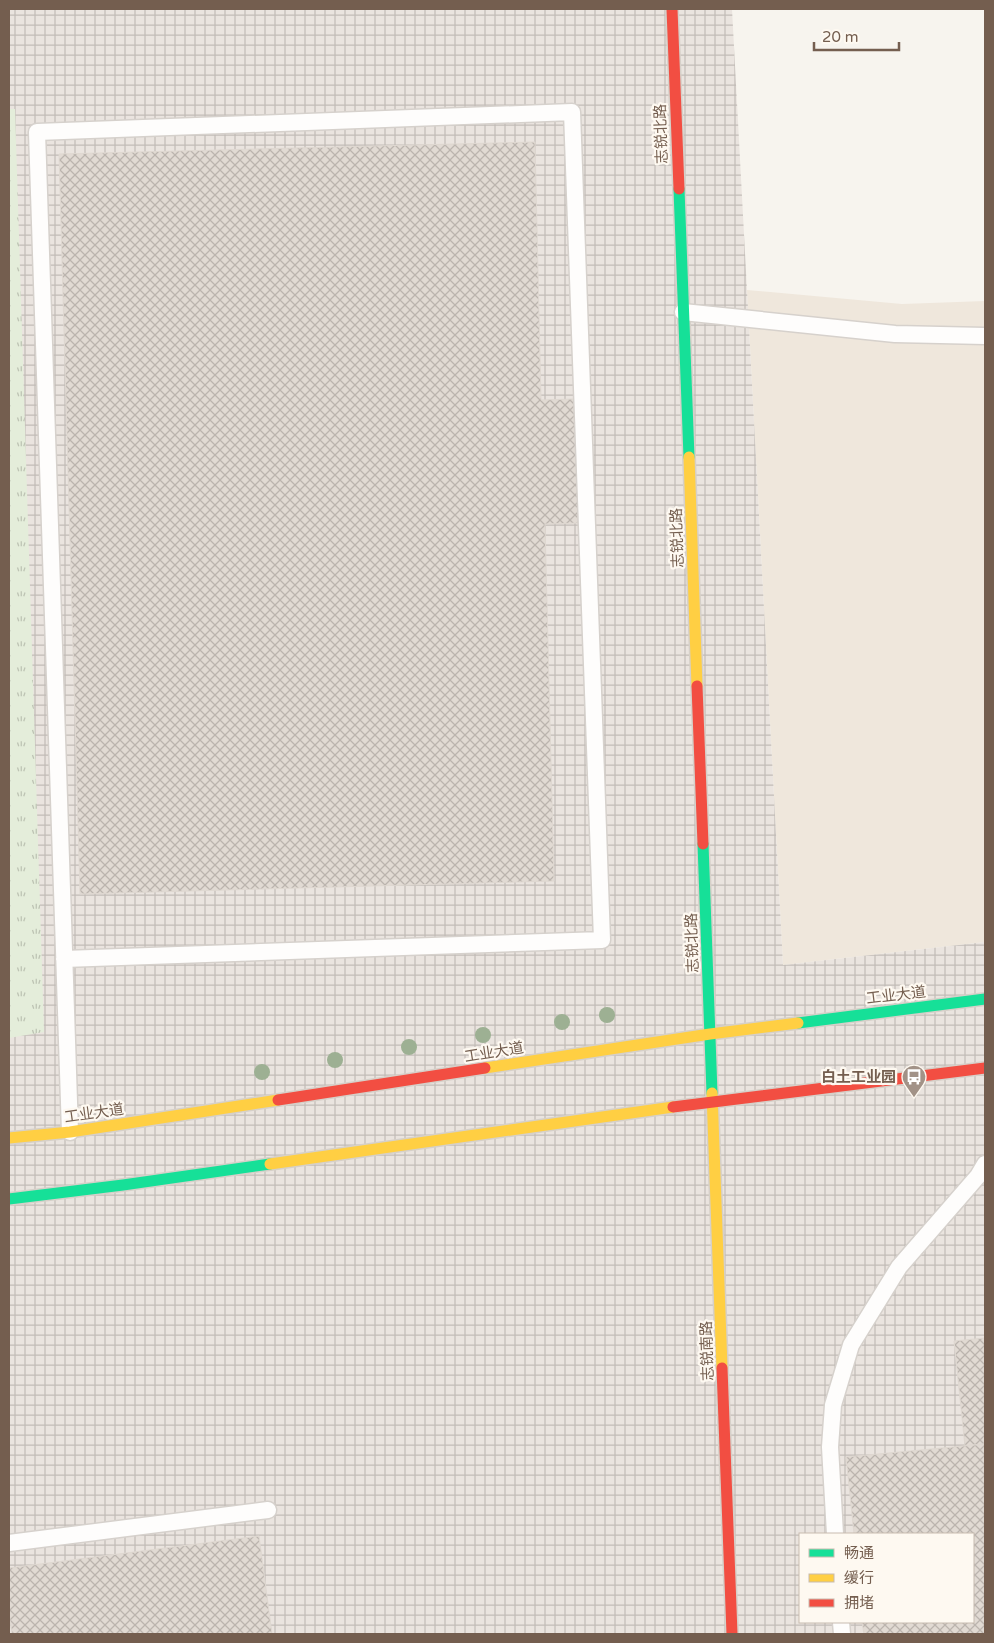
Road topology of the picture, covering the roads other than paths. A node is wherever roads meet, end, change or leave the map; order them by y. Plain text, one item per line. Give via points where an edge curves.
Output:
1 (672, 9) edge
2 (683, 312) junction
3 (985, 336) edge
4 (64, 959) junction
5 (985, 999) edge
6 (710, 1034) junction
7 (712, 1067) joint
8 (985, 1068) edge
9 (712, 1101) junction
10 (70, 1132) junction
11 (9, 1138) edge
12 (985, 1164) edge
13 (9, 1199) edge
14 (268, 1510) dead end
15 (836, 1533) edge
16 (9, 1543) edge
17 (732, 1634) edge

1 - 2 main road, 志锐北路
2 - 3 lane via 895,334
2 - 6 main road, 志锐北路
4 - 4 lane via 602,940 572,112 36,132
4 - 10 lane
5 - 6 main road, 工业大道
6 - 7 main road, 志锐北路
6 - 10 main road, 工业大道
7 - 9 main road, 志锐南路
8 - 9 main road
9 - 13 main road
9 - 17 main road, 志锐南路
10 - 11 main road, 工业大道
12 - 15 lane via 899,1267 851,1345 833,1406 830,1447
14 - 16 lane

